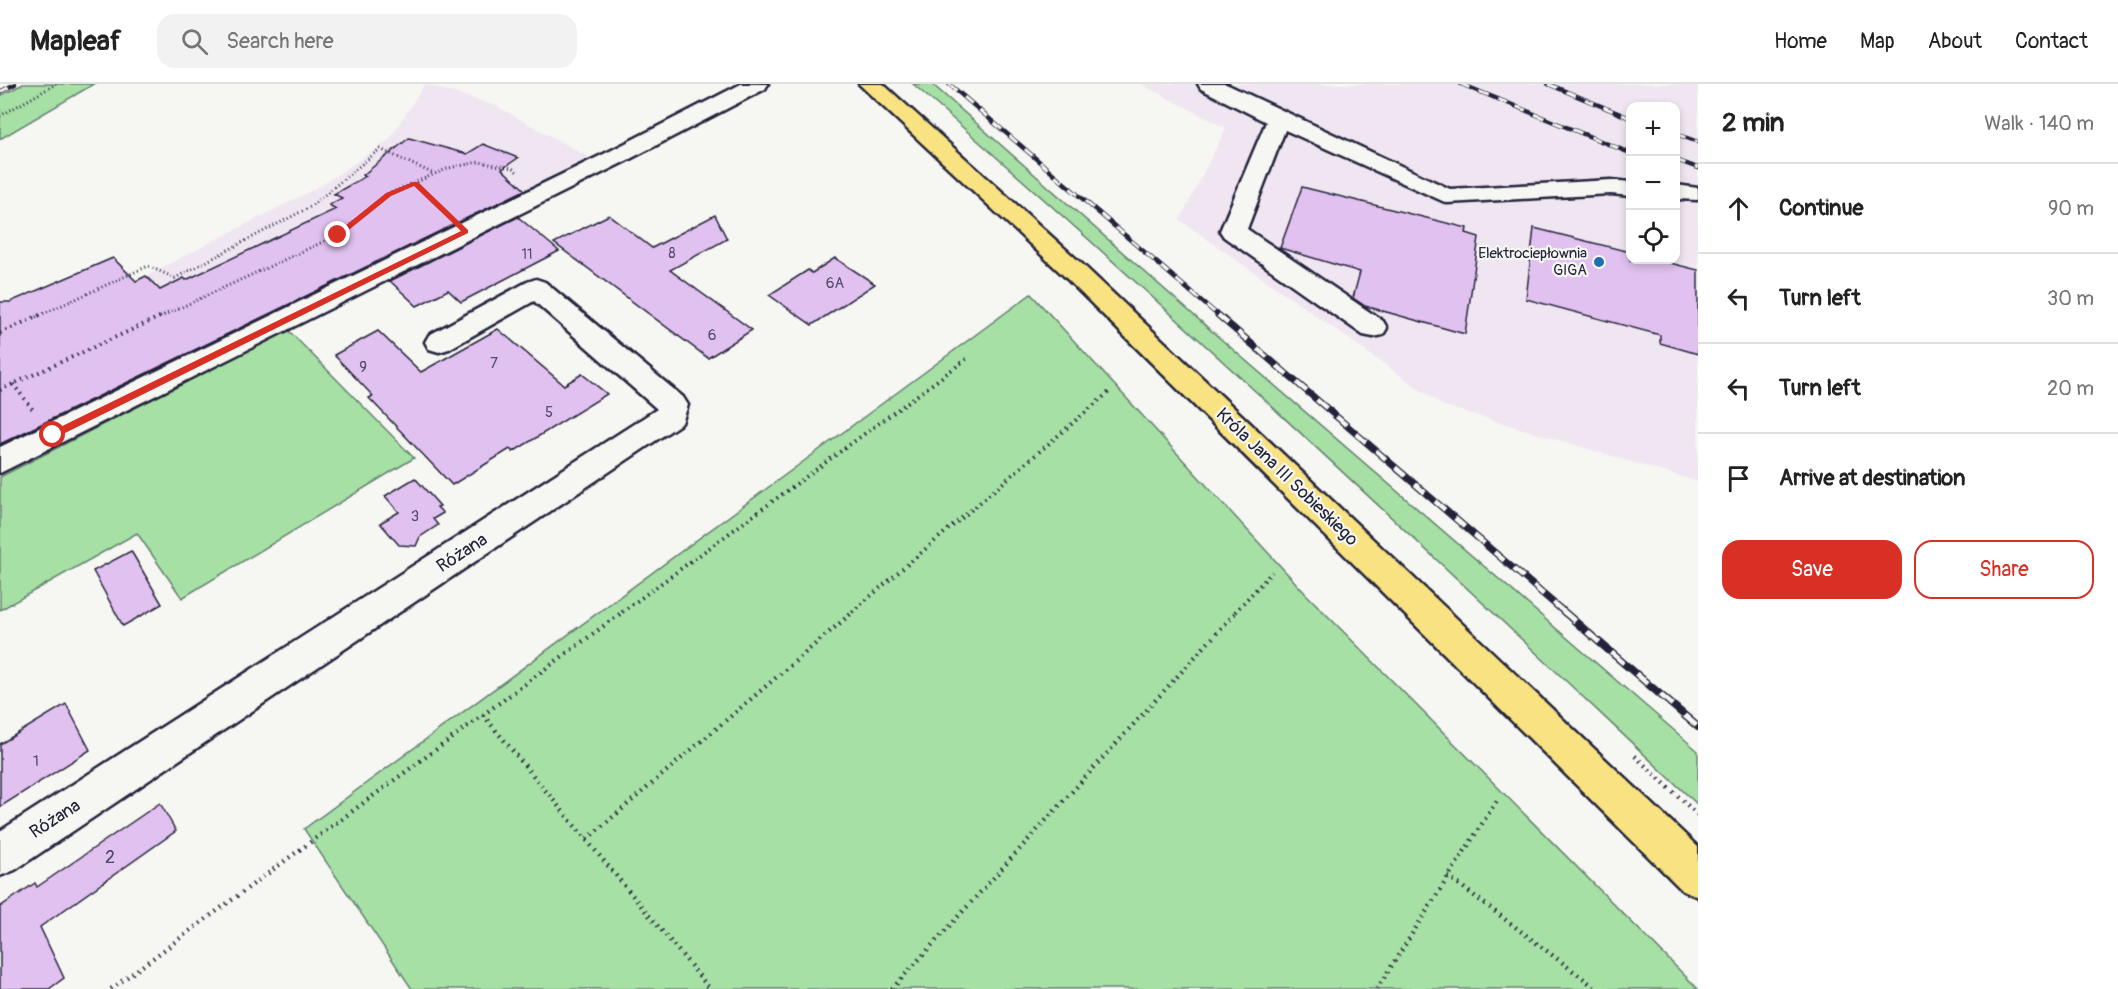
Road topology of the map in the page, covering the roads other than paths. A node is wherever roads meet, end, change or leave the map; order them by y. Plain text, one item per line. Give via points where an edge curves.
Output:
1 (757, 84) edge
2 (870, 84) edge
3 (1209, 84) edge
4 (1278, 119) junction
5 (1626, 189) edge
6 (1373, 328) dead end
7 (439, 342) dead end
8 (0, 461) edge
9 (0, 855) edge
10 (1698, 876) edge

1 - 8 street
2 - 10 main road, Króla Jana III Sobieskiego via 1064,262
3 - 4 street
4 - 5 street via 1447,196
4 - 6 street via 1233,231
7 - 9 street, Różana via 536,288 673,405 671,415

